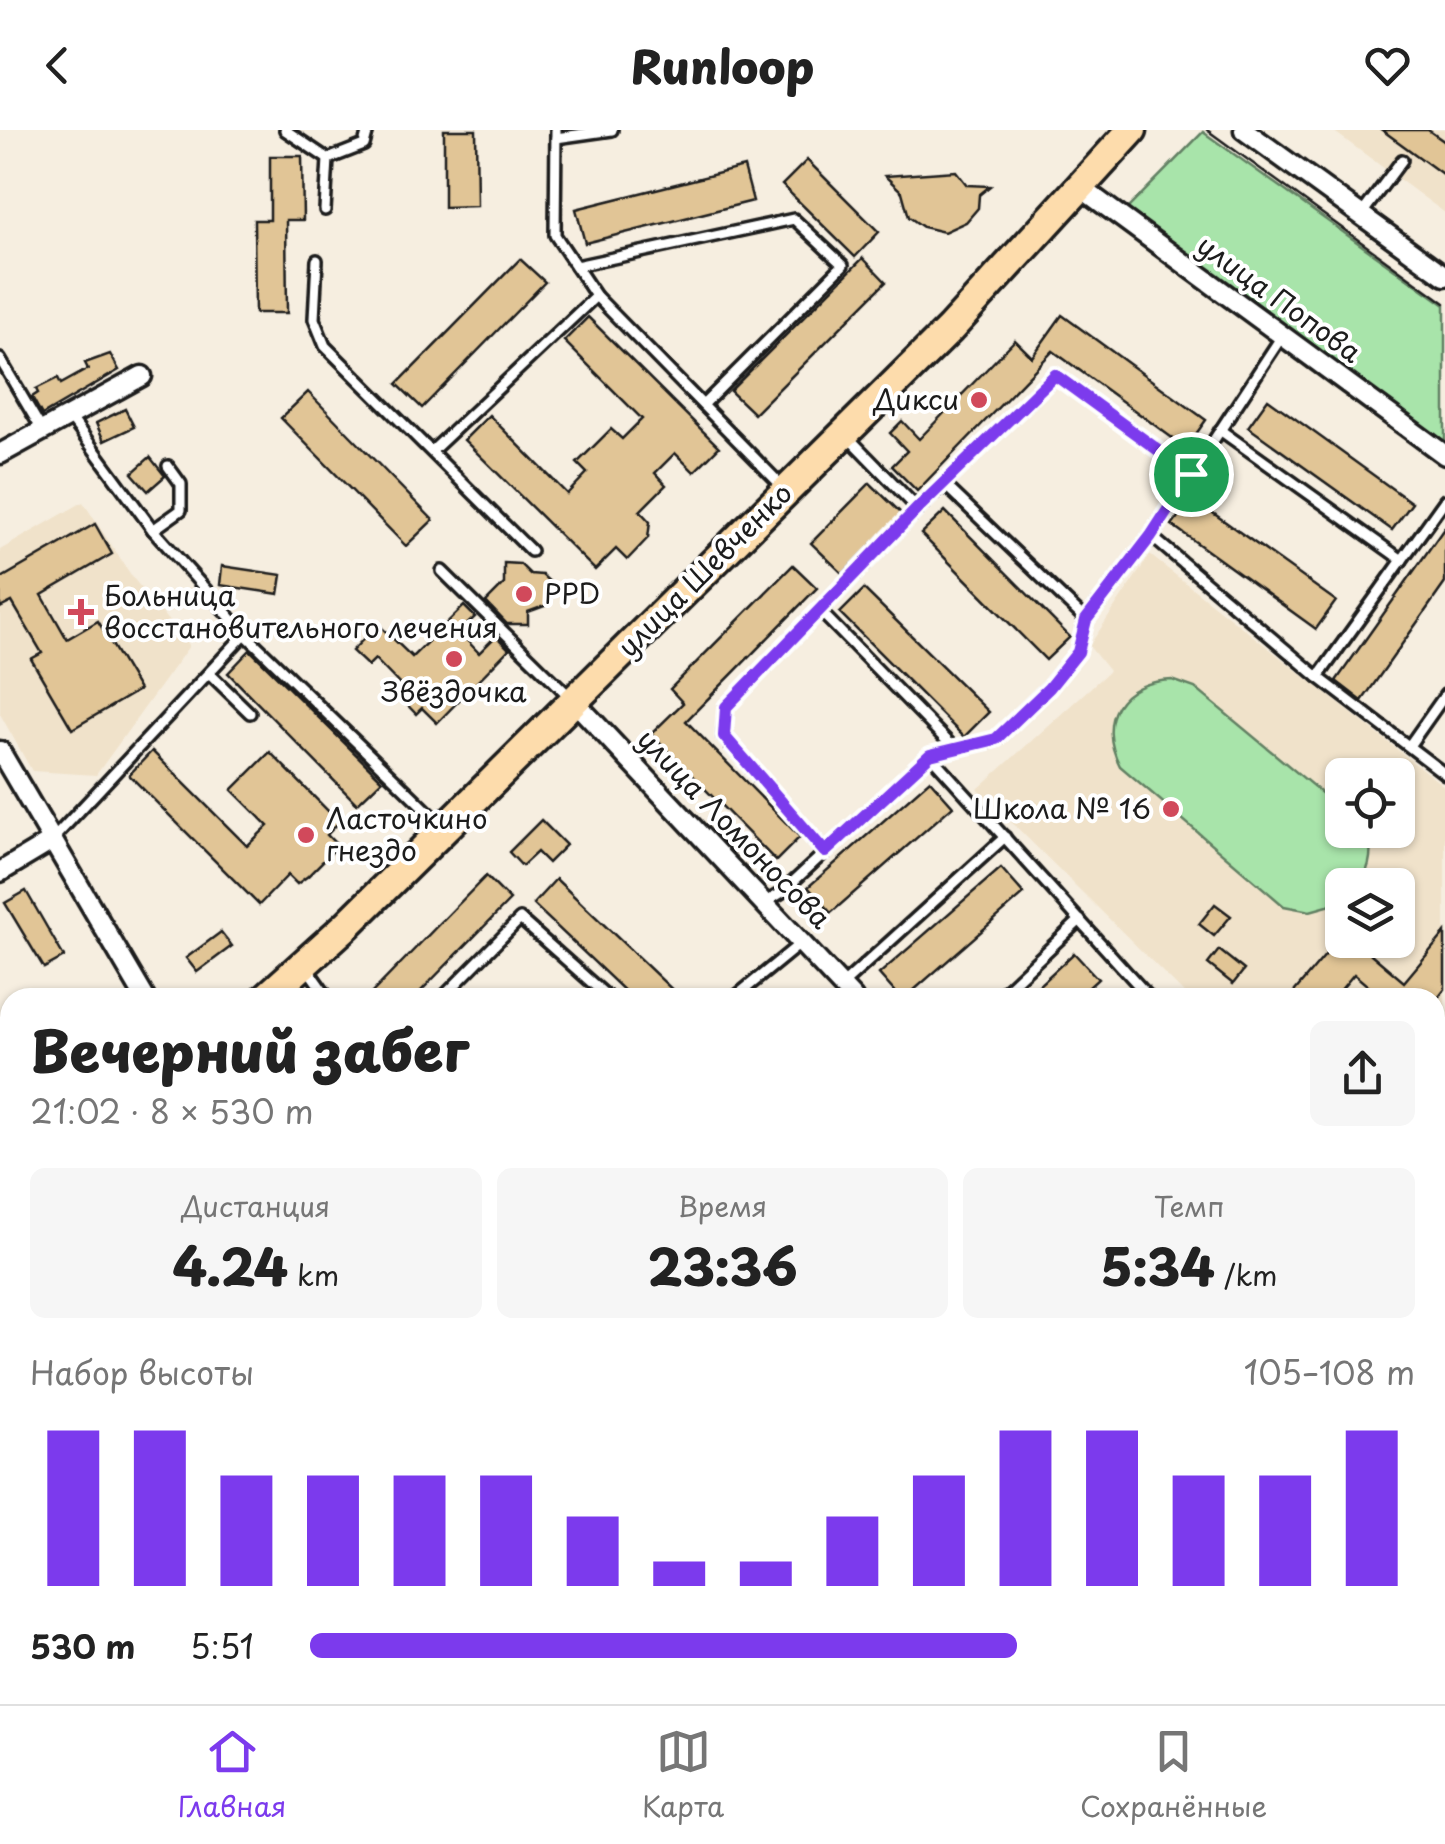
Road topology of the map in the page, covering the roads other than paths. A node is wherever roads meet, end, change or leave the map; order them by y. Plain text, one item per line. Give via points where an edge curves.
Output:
1 (284, 130) edge
2 (368, 130) edge
3 (612, 130) edge
4 (1132, 130) edge
5 (1244, 130) edge
6 (556, 134) edge
7 (328, 158) junction
8 (1402, 160) dead end
9 (1080, 187) junction
10 (325, 210) dead end
11 (1361, 216) junction
12 (317, 260) dead end
13 (576, 266) junction
14 (1445, 276) edge
15 (596, 296) junction
16 (1282, 336) junction
17 (0, 359) edge
18 (142, 376) dead end
19 (703, 404) junction
20 (68, 415) junction
21 (42, 430) junction
22 (1220, 430) junction
23 (844, 433) junction
24 (432, 451) junction
25 (0, 454) edge
26 (1445, 455) edge
27 (168, 466) dead end
28 (1191, 474) junction
29 (944, 484) junction
30 (786, 490) junction
31 (1445, 500) edge
32 (918, 508) junction
33 (152, 530) junction
34 (1151, 536) junction
35 (531, 551) dead end
36 (1402, 560) junction
37 (442, 571) dead end
38 (821, 612) junction
39 (1086, 620) junction
40 (245, 634) junction
41 (209, 674) junction
42 (1318, 677) junction
43 (1445, 695) edge
44 (572, 700) junction
45 (250, 713) dead end
46 (1408, 746) junction
47 (954, 749) junction
48 (0, 751) edge
49 (930, 755) junction
50 (1445, 774) edge
51 (445, 828) junction
52 (1005, 837) junction
53 (50, 842) junction
54 (825, 852) junction
55 (0, 872) edge
56 (766, 902) junction
57 (1080, 920) junction
58 (804, 941) junction
59 (304, 965) junction
60 (139, 988) edge
61 (278, 988) edge
62 (321, 988) edge
63 (452, 988) edge
64 (598, 988) edge
65 (746, 988) edge
66 (845, 988) edge
67 (851, 988) edge
68 (1008, 988) edge
69 (1141, 988) edge

1 - 7 lane
2 - 7 lane via 364,145
3 - 6 lane
4 - 9 main road, улица Шевченко
5 - 11 street
6 - 13 lane via 555,235
7 - 10 lane
8 - 11 lane
9 - 16 street, улица Попова
9 - 23 main road, улица Шевченко
11 - 14 street
12 - 24 lane via 314,320 325,346
13 - 15 lane
13 - 19 lane via 794,219 843,264
15 - 19 lane
15 - 24 lane
16 - 22 lane
16 - 26 street, улица Попова
17 - 21 lane
18 - 20 street
19 - 30 lane
20 - 21 street
20 - 33 lane
21 - 25 street
22 - 28 lane
22 - 36 lane
23 - 30 main road, улица Шевченко
23 - 32 lane
24 - 35 lane
27 - 33 lane via 181,484 181,510
28 - 29 lane via 1055,375
28 - 34 lane
29 - 32 lane
29 - 39 lane
30 - 44 main road, улица Шевченко
31 - 36 lane
32 - 38 lane
33 - 40 lane
34 - 39 lane
34 - 42 lane
36 - 42 lane
37 - 44 lane
38 - 47 lane
38 - 54 lane via 726,707 724,736
39 - 47 lane via 1078,652 1049,688 996,739
40 - 41 lane
40 - 51 lane
41 - 45 lane
41 - 53 lane
42 - 46 lane
43 - 46 lane
44 - 51 main road, улица Шевченко
44 - 56 street, улица Ломоносова
46 - 50 lane
47 - 49 lane
48 - 53 street
49 - 52 lane
49 - 54 lane
51 - 59 main road, улица Шевченко
52 - 57 lane
52 - 67 lane
53 - 55 street
53 - 60 street
54 - 56 lane
56 - 58 street, улица Ломоносова
57 - 68 lane
57 - 69 lane
58 - 65 lane
58 - 66 street, улица Ломоносова
59 - 61 main road, улица Шевченко
59 - 62 lane
63 - 64 lane via 520,919

